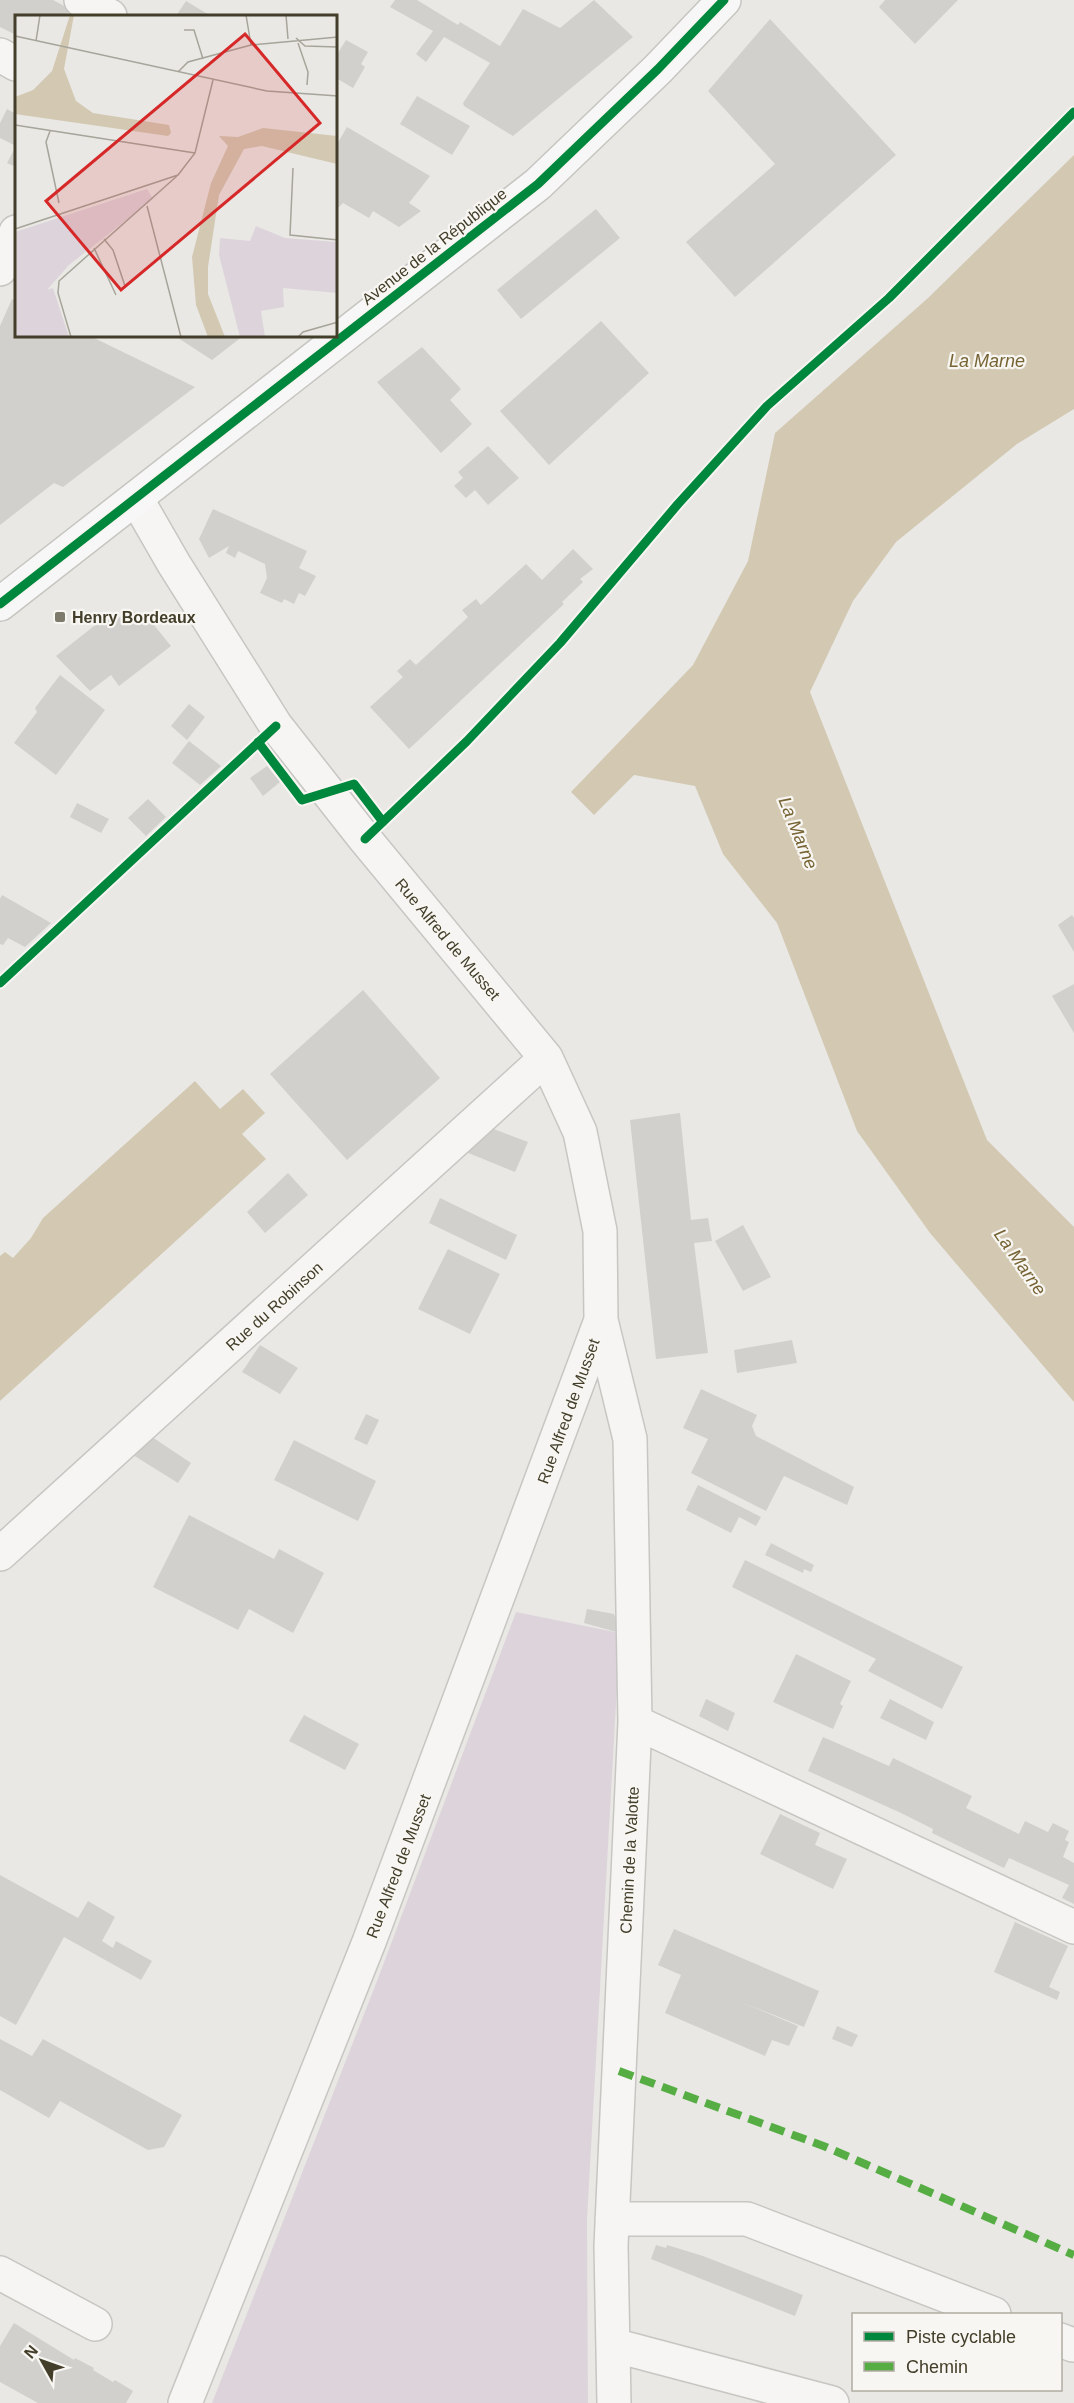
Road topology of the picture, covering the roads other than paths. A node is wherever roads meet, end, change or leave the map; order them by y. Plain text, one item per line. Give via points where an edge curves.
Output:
1 (81, 0) edge
2 (127, 0) edge
3 (724, 0) edge
4 (108, 15) edge
5 (118, 15) edge
6 (0, 55) edge
7 (15, 63) edge
8 (15, 234) edge
9 (0, 269) edge
10 (136, 498) junction
11 (0, 604) edge
12 (546, 1058) junction
13 (601, 1320) junction
14 (0, 1554) edge
15 (635, 1722) junction
16 (1074, 1927) edge
17 (612, 2219) junction
18 (0, 2273) edge
19 (991, 2313) edge
20 (95, 2325) dead end
21 (613, 2345) junction
22 (185, 2403) edge
23 (614, 2403) edge
24 (832, 2403) edge

1 - 4 street
2 - 5 street
3 - 10 main road, Avenue de la République via 538,184
6 - 7 street
8 - 9 street
10 - 11 main road, Avenue de la République
10 - 12 street, Rue Alfred de Musset via 276,726
12 - 13 street, Rue Alfred de Musset via 580,1132 600,1231
12 - 14 street, Rue du Robinson
13 - 15 street, Chemin de la Valotte via 630,1439
13 - 22 street, Rue Alfred de Musset via 369,1942
15 - 16 street
15 - 17 street, Chemin de la Valotte
17 - 19 street via 747,2219
17 - 21 street, Chemin de la Valotte
18 - 20 street
21 - 23 street, Chemin de la Valotte
21 - 24 street

